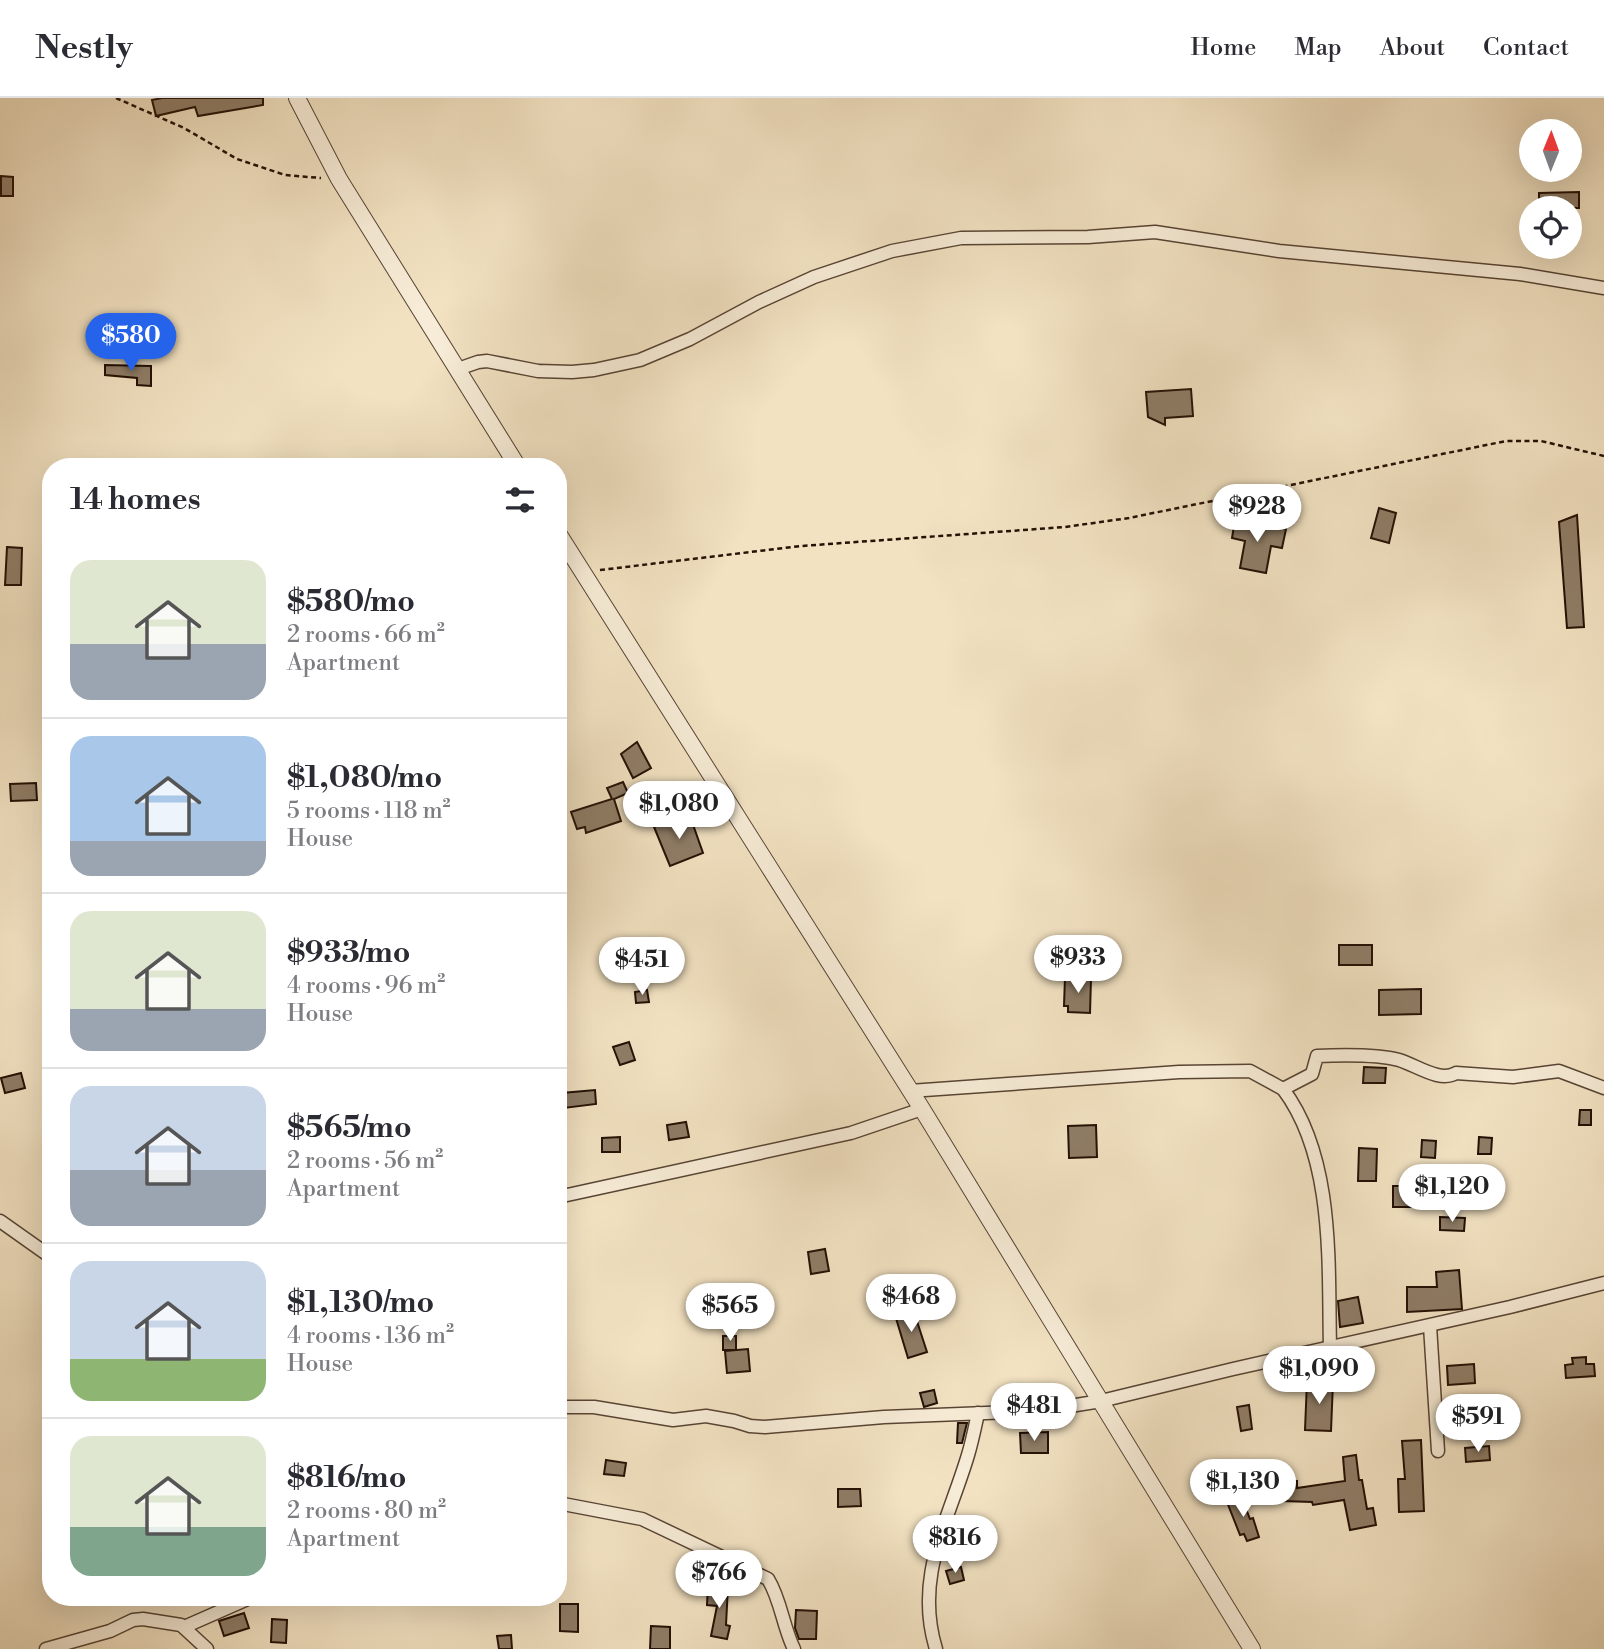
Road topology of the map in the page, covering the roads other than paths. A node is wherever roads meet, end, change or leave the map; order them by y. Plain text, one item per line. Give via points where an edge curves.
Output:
1 (297, 98) edge
2 (1604, 288) edge
3 (458, 369) junction
4 (512, 458) edge
5 (567, 547) edge
6 (1604, 1088) edge
7 (1283, 1089) junction
8 (910, 1091) junction
9 (922, 1109) junction
10 (567, 1195) edge
11 (0, 1221) edge
12 (42, 1251) edge
13 (1604, 1283) edge
14 (1430, 1326) junction
15 (1331, 1348) junction
16 (1101, 1401) junction
17 (567, 1407) edge
18 (978, 1413) junction
19 (1438, 1451) dead end
20 (567, 1505) edge
21 (232, 1606) edge
22 (184, 1627) junction
23 (46, 1649) edge
24 (207, 1649) edge
25 (794, 1649) edge
26 (936, 1649) edge
27 (1252, 1649) edge

1 - 3 street via 339,179
2 - 3 street via 1520,274 1279,251 1156,232 961,238 892,251 814,277 640,360 572,372 487,361
3 - 4 street
5 - 8 street
6 - 7 street via 1559,1071 1513,1077 1442,1076 1398,1060 1341,1055 1317,1056 1312,1074
7 - 8 street via 1250,1071
7 - 15 street via 1298,1109 1320,1182
8 - 9 street
9 - 10 street via 851,1133
9 - 16 street
11 - 12 street
13 - 14 street
14 - 15 street
14 - 19 street
15 - 16 street
16 - 18 street via 1039,1411
16 - 27 street
17 - 18 street via 673,1420 706,1416 757,1427
18 - 26 street via 929,1577
20 - 25 street via 642,1519 768,1579
21 - 22 street
22 - 23 street via 174,1622 133,1620
22 - 24 street

